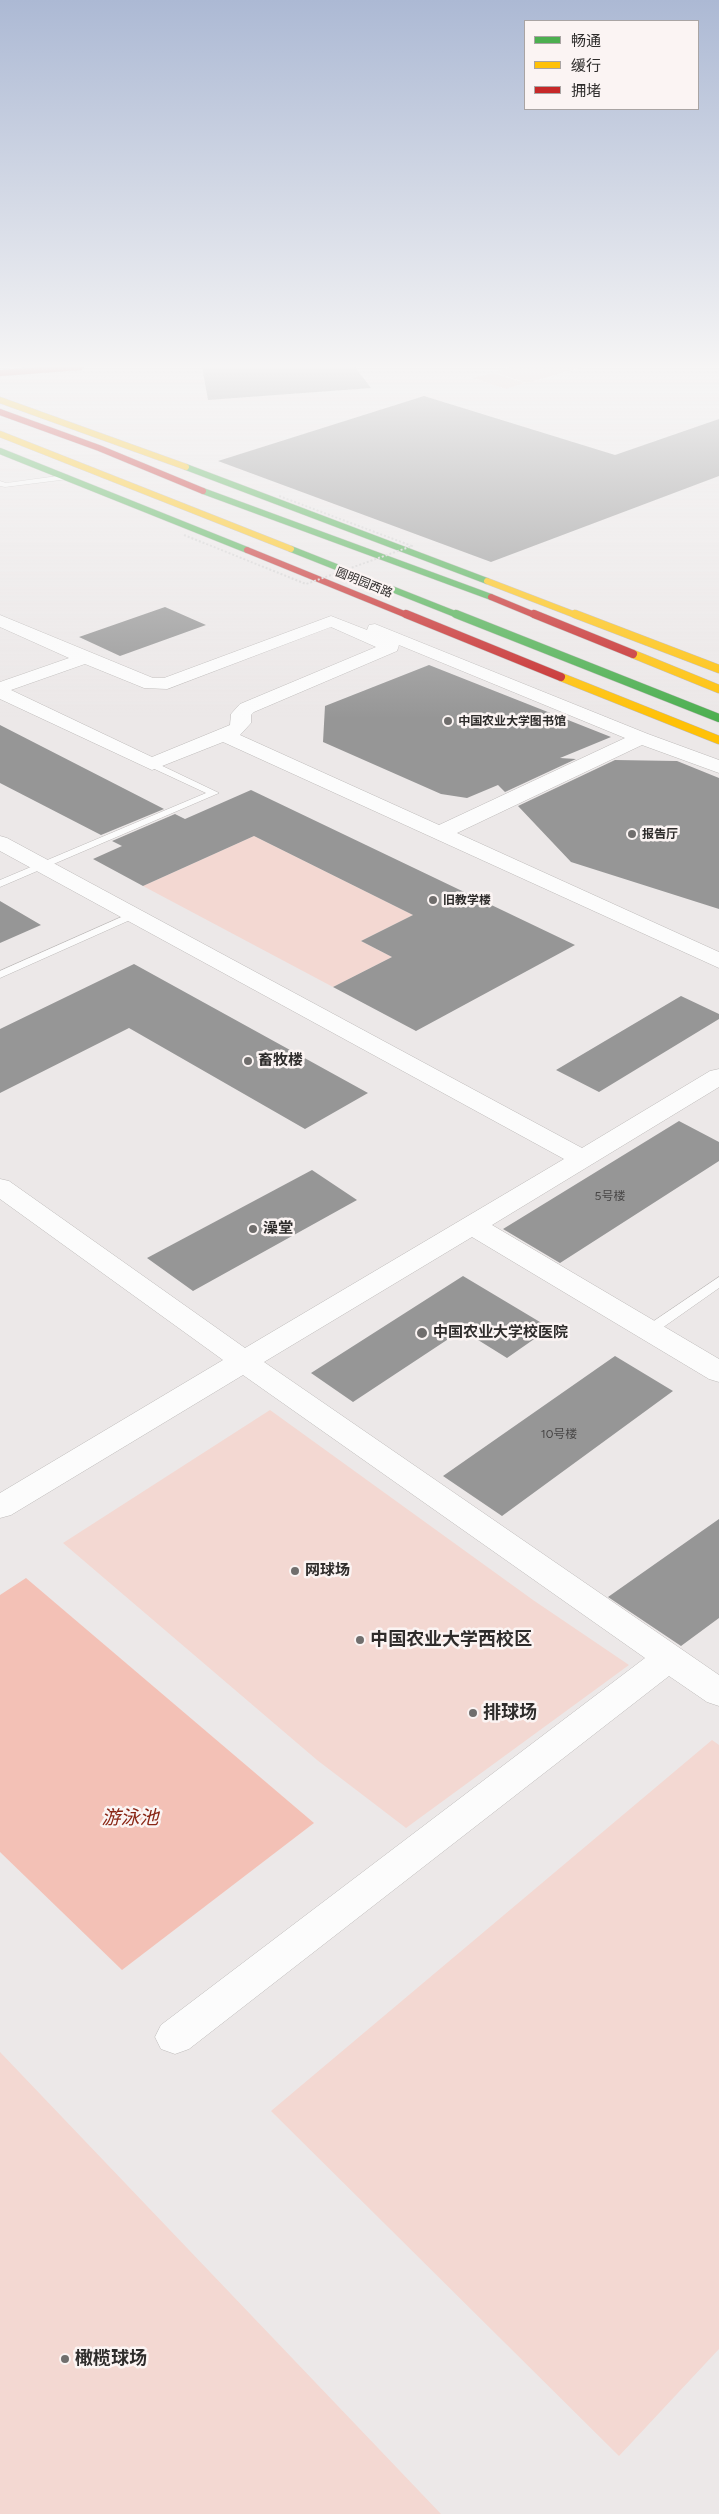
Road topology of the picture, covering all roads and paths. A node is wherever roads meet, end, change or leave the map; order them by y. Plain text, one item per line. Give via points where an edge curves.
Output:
1 (83, 484) edge
2 (127, 484) edge
3 (188, 484) edge
4 (232, 484) edge
5 (280, 496) dead end
6 (251, 510) junction
7 (184, 535) dead end
8 (382, 570) dead end
9 (408, 616) junction
10 (0, 620) edge
11 (517, 620) dead end
12 (368, 632) junction
13 (628, 654) junction
14 (85, 658) junction
15 (719, 669) edge
16 (0, 688) edge
17 (719, 689) edge
18 (0, 692) edge
19 (719, 718) edge
20 (225, 735) junction
21 (641, 738) junction
22 (719, 740) edge
23 (152, 764) junction
24 (719, 767) edge
25 (440, 833) junction
26 (0, 842) edge
27 (44, 866) junction
28 (0, 884) edge
29 (135, 914) junction
30 (719, 961) edge
31 (0, 975) edge
32 (718, 1077) edge
33 (581, 1158) junction
34 (0, 1187) edge
35 (472, 1225) junction
36 (719, 1280) edge
37 (650, 1330) junction
38 (242, 1360) junction
39 (719, 1372) edge
40 (0, 1507) edge
41 (669, 1658) junction
42 (719, 1693) edge
43 (175, 2037) dead end

1 - 9 main road, 圆明园西路
2 - 19 main road, 圆明园西路
3 - 6 main road, 圆明园西路
4 - 15 main road
5 - 7 path, bridge via 412,546 306,584
6 - 8 main road, 圆明园西路 via 267,521
6 - 13 main road, 圆明园西路 via 478,592
9 - 12 street
9 - 22 main road, 圆明园西路
10 - 14 street
11 - 13 main road, 圆明园西路
12 - 14 street via 331,622 167,682 151,684
12 - 20 street via 390,647 247,708 241,714 237,729
12 - 21 street
13 - 17 main road, 圆明园西路
14 - 16 street
18 - 23 street
20 - 23 street
20 - 25 street
21 - 24 street
21 - 25 street
23 - 27 lane via 214,793
25 - 30 street
26 - 27 street
27 - 28 lane
27 - 29 street
29 - 31 lane
29 - 33 street
32 - 33 street
33 - 35 street
34 - 38 street
35 - 37 street
35 - 38 street via 428,1254
36 - 37 lane
37 - 39 street
38 - 40 street
38 - 41 street
41 - 42 street
41 - 43 street

